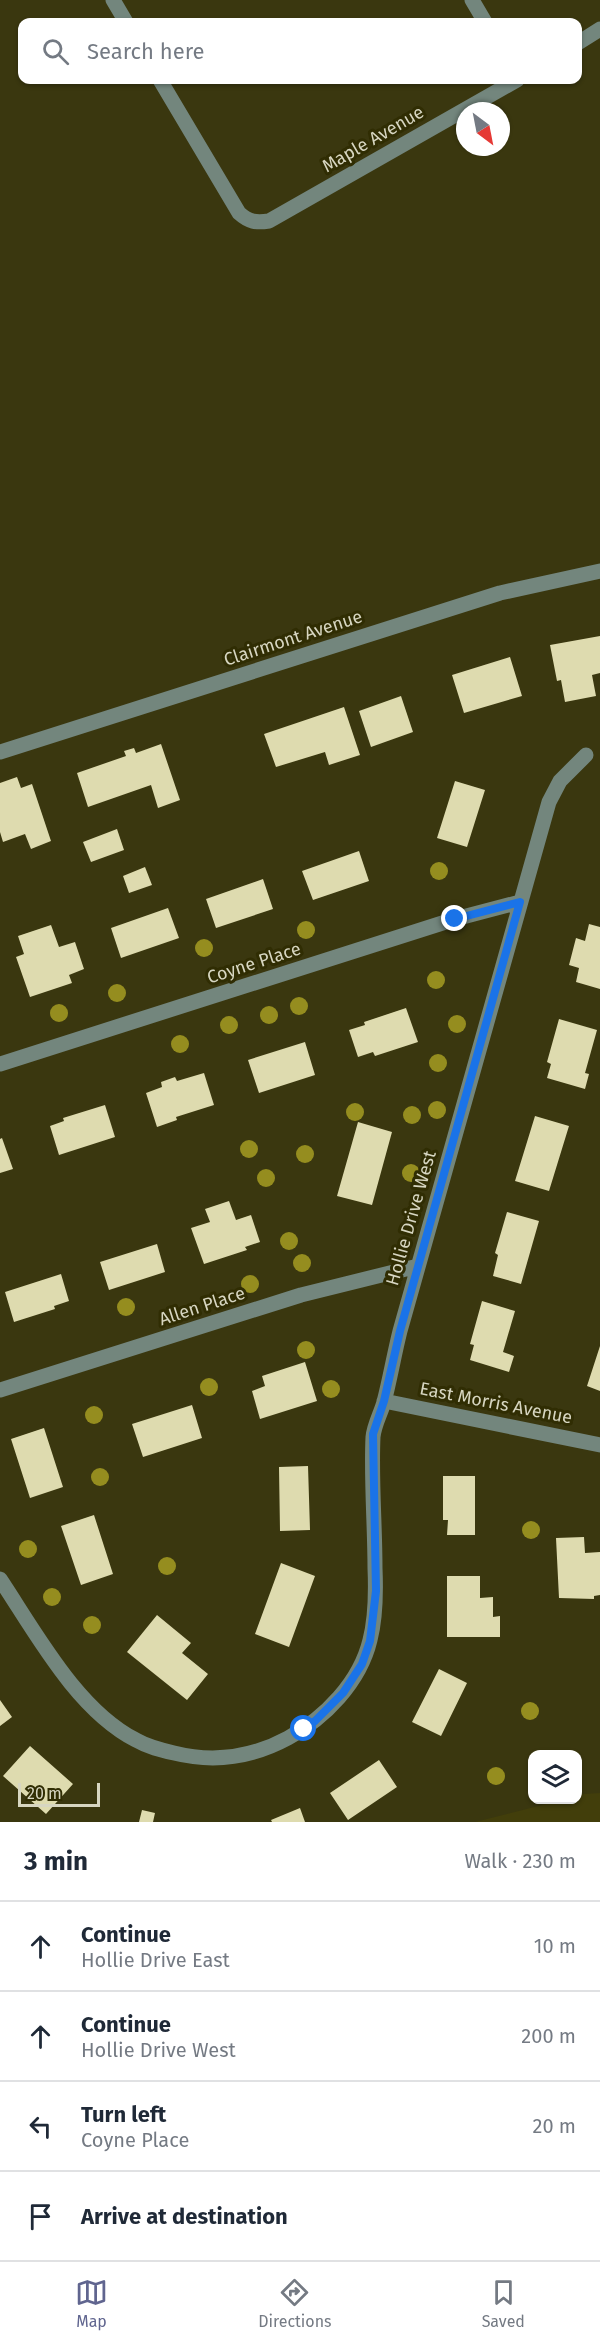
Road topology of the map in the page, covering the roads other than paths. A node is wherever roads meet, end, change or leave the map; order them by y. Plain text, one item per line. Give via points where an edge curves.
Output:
1 (113, 0) edge
2 (472, 0) edge
3 (124, 18) edge
4 (483, 18) edge
5 (600, 29) edge
6 (582, 40) edge
7 (162, 84) edge
8 (510, 84) edge
9 (600, 571) edge
10 (0, 752) edge
11 (586, 755) dead end
12 (520, 902) junction
13 (0, 1064) edge
14 (418, 1266) junction
15 (0, 1390) edge
16 (384, 1401) junction
17 (600, 1445) edge
18 (0, 1579) edge

1 - 3 street
2 - 4 street
5 - 6 street
7 - 8 street, Maple Avenue via 239,213 255,223 269,221
9 - 10 street, Clairmont Avenue via 500,593
11 - 12 street, Hollie Drive West via 560,781 549,802
12 - 13 street, Coyne Place via 455,919
12 - 14 street, Hollie Drive West
14 - 15 street, Allen Place via 301,1294
14 - 16 street, Hollie Drive West
16 - 17 street, East Morris Avenue
16 - 18 street, Hollie Drive West via 373,1434 376,1591 373,1625 362,1664 343,1693 304,1729 263,1749 213,1759 190,1757 134,1740 106,1721 84,1699

